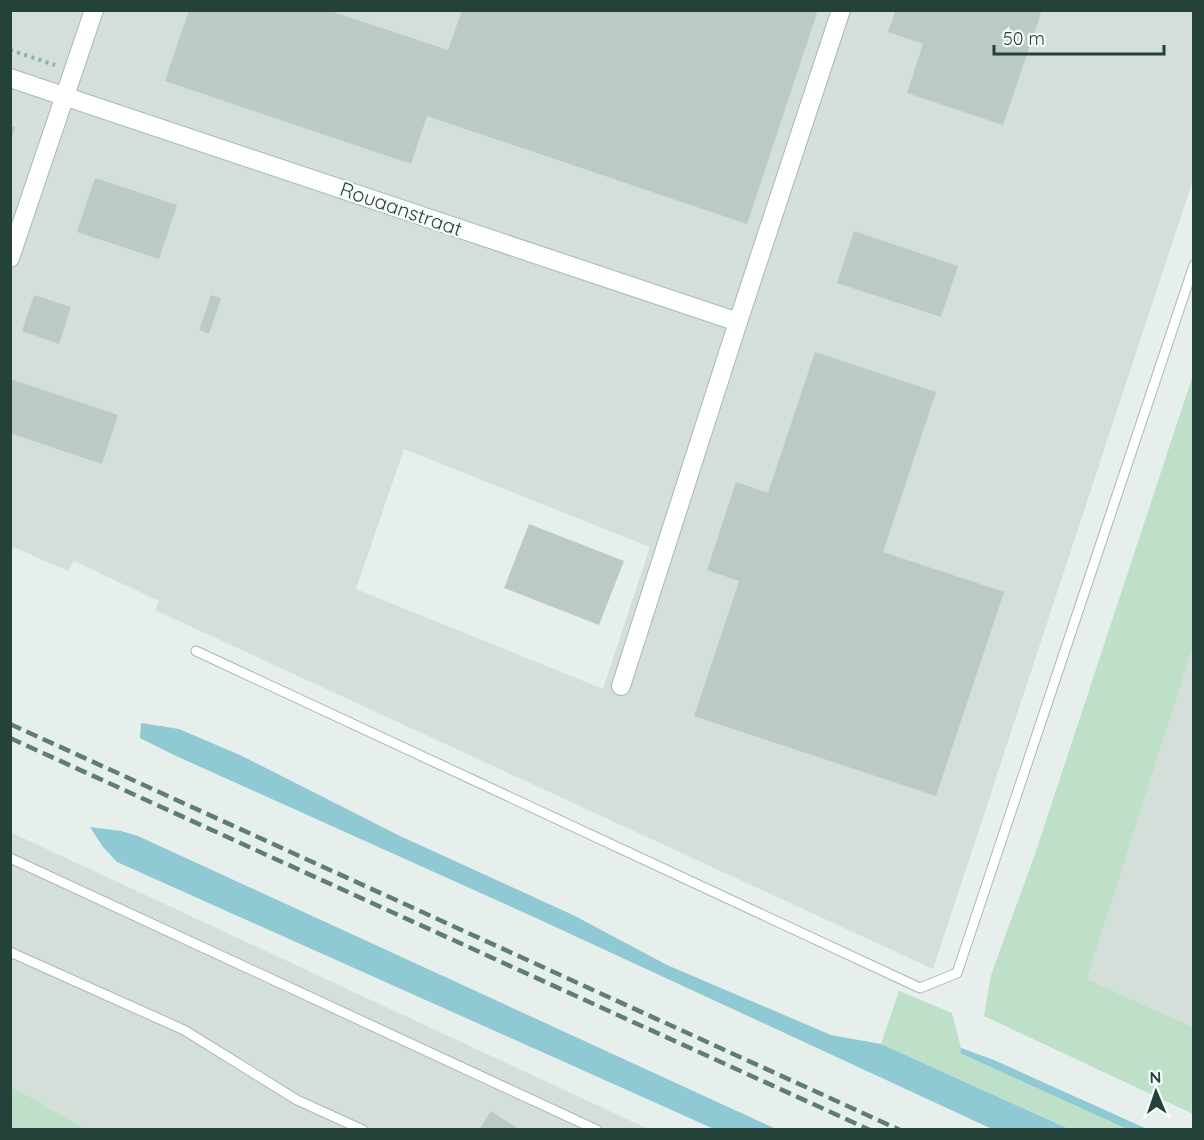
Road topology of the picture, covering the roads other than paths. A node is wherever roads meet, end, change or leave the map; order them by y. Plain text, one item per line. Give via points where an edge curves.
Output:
1 (94, 10) edge
2 (841, 10) edge
3 (10, 78) edge
4 (64, 96) junction
5 (10, 258) edge
6 (1194, 265) edge
7 (738, 322) junction
8 (196, 651) dead end
9 (621, 686) dead end
10 (10, 858) edge
11 (10, 952) edge
12 (363, 1130) edge
13 (597, 1130) edge

1 - 4 street
2 - 7 street
3 - 4 street, Rouaanstraat
4 - 5 street
4 - 7 street, Rouaanstraat
6 - 8 lane via 957,973 920,988
7 - 9 street
10 - 13 lane
11 - 12 lane via 184,1030 297,1100

